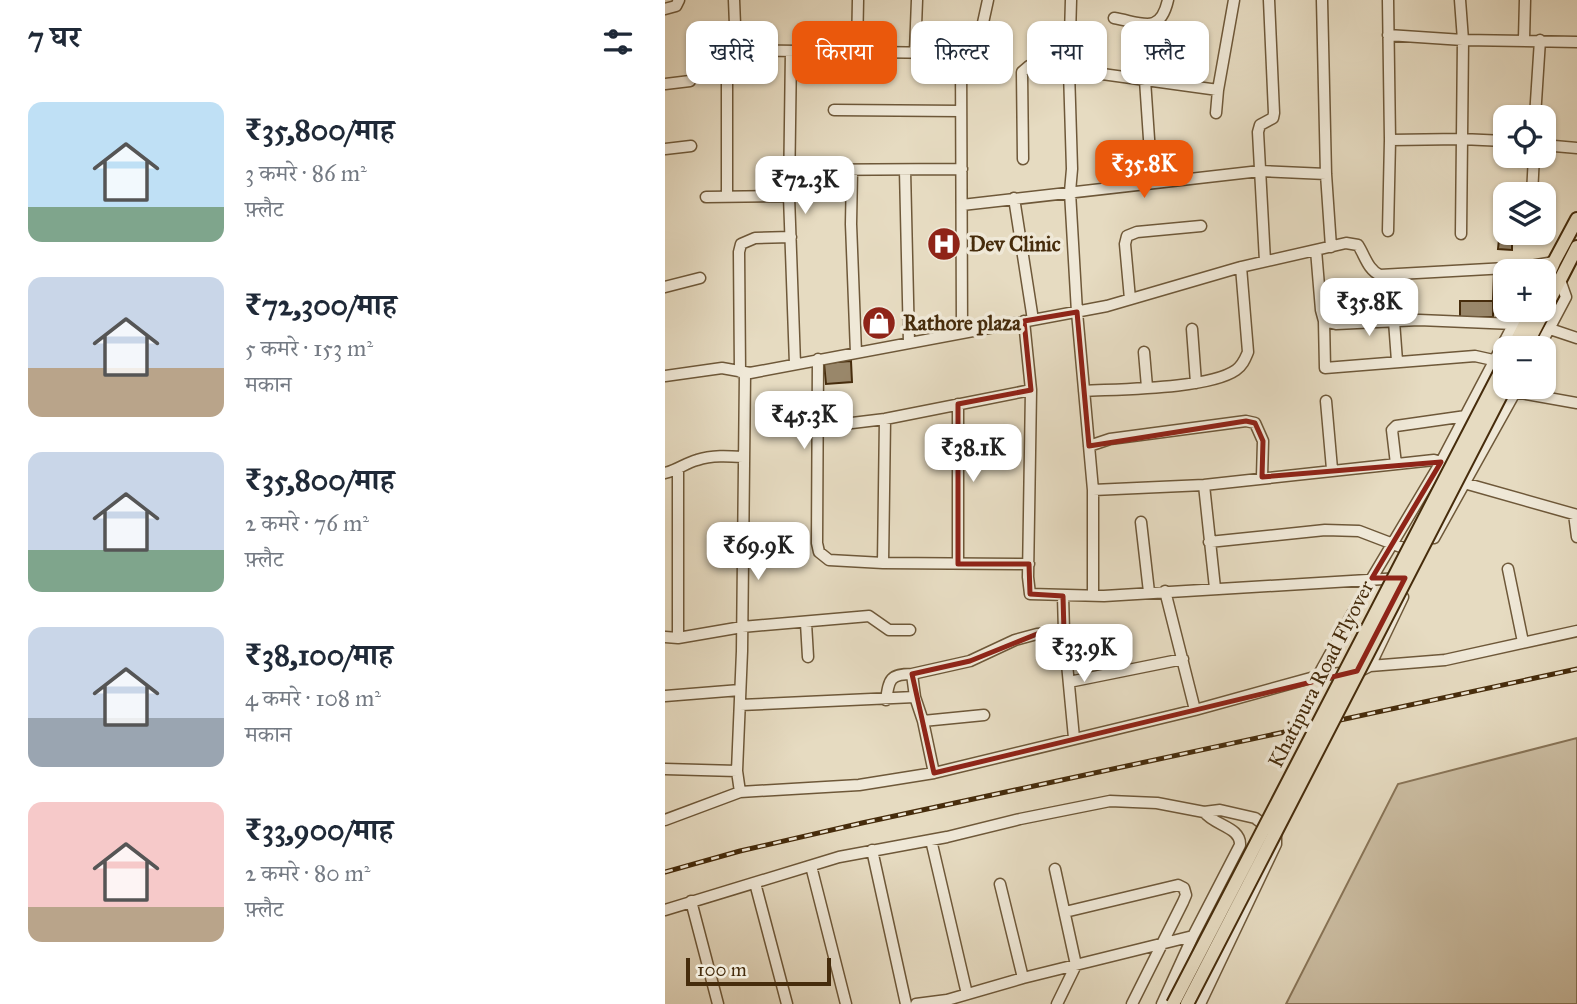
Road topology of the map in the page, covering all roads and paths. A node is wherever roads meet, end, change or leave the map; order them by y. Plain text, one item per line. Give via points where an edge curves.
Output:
1 (679, 0) edge
2 (734, 0) edge
3 (858, 0) edge
4 (917, 0) edge
5 (988, 0) edge
6 (1070, 0) edge
7 (1168, 0) edge
8 (1234, 0) edge
9 (1269, 0) edge
10 (1322, 0) edge
11 (1388, 0) edge
12 (1460, 0) edge
13 (1525, 0) edge
14 (665, 9) edge
15 (1114, 18) dead end
16 (733, 21) edge
17 (858, 21) edge
18 (916, 21) edge
19 (983, 21) edge
20 (1070, 21) edge
21 (1388, 35) junction
22 (1524, 39) junction
23 (1463, 40) junction
24 (1540, 40) junction
25 (1577, 41) edge
26 (778, 51) edge
27 (791, 51) joint
28 (1027, 68) edge
29 (686, 81) edge
30 (665, 83) edge
31 (731, 84) edge
32 (961, 84) edge
33 (1069, 84) edge
34 (1145, 84) edge
35 (1174, 84) edge
36 (1218, 90) junction
37 (1536, 105) edge
38 (834, 110) dead end
39 (961, 111) junction
40 (1216, 113) dead end
41 (1461, 139) junction
42 (1390, 140) junction
43 (1493, 140) edge
44 (691, 146) dead end
45 (1556, 146) edge
46 (1577, 148) edge
47 (665, 149) edge
48 (1023, 159) dead end
49 (962, 169) junction
50 (789, 170) junction
51 (852, 170) junction
52 (905, 170) junction
53 (1260, 171) junction
54 (1326, 174) junction
55 (1152, 183) junction
56 (1070, 192) junction
57 (727, 195) junction
58 (789, 196) junction
59 (706, 197) dead end
60 (1014, 198) junction
61 (962, 205) junction
62 (1577, 219) edge
63 (1201, 226) dead end
64 (1388, 231) dead end
65 (1461, 234) dead end
66 (791, 237) junction
67 (1331, 247) junction
68 (1577, 247) edge
69 (1317, 250) junction
70 (1265, 261) junction
71 (1556, 264) edge
72 (1241, 267) junction
73 (1493, 269) edge
74 (1556, 269) edge
75 (700, 278) dead end
76 (1556, 280) edge
77 (665, 287) edge
78 (1130, 299) junction
79 (1077, 312) junction
80 (1556, 317) edge
81 (1028, 321) junction
82 (1324, 321) junction
83 (1394, 321) junction
84 (1554, 322) edge
85 (1514, 324) joint
86 (1192, 329) dead end
87 (1550, 329) junction
88 (962, 333) junction
89 (1509, 336) edge
90 (1546, 336) edge
91 (1577, 338) edge
92 (909, 343) junction
93 (856, 352) junction
94 (1144, 352) dead end
95 (818, 359) junction
96 (1493, 360) edge
97 (1397, 361) junction
98 (795, 364) junction
99 (1493, 371) edge
100 (743, 372) junction
101 (1493, 373) edge
102 (665, 376) edge
103 (1196, 383) junction
104 (1147, 387) junction
105 (1031, 390) junction
106 (1084, 391) junction
107 (1556, 398) edge
108 (1507, 399) edge
109 (1507, 399) edge
110 (1326, 401) dead end
111 (1577, 403) edge
112 (958, 404) junction
113 (1466, 416) junction
114 (885, 419) junction
115 (819, 427) junction
116 (1089, 446) junction
117 (743, 457) junction
118 (1441, 462) junction
119 (1396, 464) junction
120 (1332, 469) junction
121 (678, 470) junction
122 (665, 473) edge
123 (1262, 477) junction
124 (1464, 483) junction
125 (1204, 485) junction
126 (1093, 490) junction
127 (1575, 514) edge
128 (1141, 523) dead end
129 (1577, 537) edge
130 (1209, 542) junction
131 (1394, 544) junction
132 (1424, 556) junction
133 (883, 563) junction
134 (958, 564) junction
135 (1029, 564) junction
136 (1508, 569) dead end
137 (1372, 578) junction
138 (1412, 578) junction
139 (1215, 588) junction
140 (1165, 591) junction
141 (1149, 592) junction
142 (1063, 596) junction
143 (1093, 596) junction
144 (806, 623) junction
145 (742, 628) junction
146 (909, 630) dead end
147 (1577, 631) edge
148 (1064, 632) junction
149 (665, 637) edge
150 (678, 638) junction
151 (1523, 642) junction
152 (808, 657) dead end
153 (1182, 659) junction
154 (1370, 666) junction
155 (912, 674) junction
156 (1318, 676) junction
157 (1069, 682) junction
158 (740, 690) junction
159 (665, 696) edge
160 (915, 697) junction
161 (886, 700) junction
162 (740, 705) junction
163 (1195, 710) junction
164 (985, 715) dead end
165 (923, 721) junction
166 (1074, 738) junction
167 (665, 769) edge
168 (737, 771) junction
169 (934, 773) junction
170 (740, 792) junction
171 (1204, 812) junction
172 (665, 820) edge
173 (931, 840) junction
174 (872, 850) junction
175 (811, 866) junction
176 (1055, 869) dead end
177 (755, 883) junction
178 (1000, 884) dead end
179 (691, 901) junction
180 (665, 910) edge
181 (1065, 912) junction
182 (1192, 936) junction
183 (1162, 945) junction
184 (1076, 965) junction
185 (1023, 978) junction
186 (967, 994) junction
187 (948, 1002) edge
188 (718, 1004) edge
189 (787, 1004) edge
190 (846, 1004) edge
191 (906, 1004) edge
192 (916, 1004) edge
193 (1057, 1004) edge
194 (1132, 1004) edge
195 (1162, 1004) edge
196 (1173, 1004) edge
197 (1187, 1004) edge
198 (1200, 1004) edge

1 - 14 street
2 - 16 street
3 - 17 street
4 - 18 street
5 - 19 street
6 - 20 street
7 - 15 street via 1160,21 1152,24
8 - 36 street
9 - 53 street via 1274,113 1258,132
10 - 54 street
11 - 21 street
12 - 23 street
13 - 22 street
21 - 23 street
21 - 42 street
22 - 23 street
22 - 24 street
23 - 41 street
24 - 25 street
24 - 37 street
26 - 27 street
27 - 50 street
28 - 48 street via 1022,72
29 - 30 street
31 - 57 street
32 - 39 street
33 - 56 street
34 - 55 street
35 - 36 street
36 - 40 street
38 - 39 street
39 - 49 street
41 - 42 street
41 - 43 street
41 - 65 street
42 - 64 street
44 - 47 street
45 - 46 street
49 - 52 street
49 - 61 street
50 - 51 street
50 - 58 street
51 - 52 street
51 - 93 street
52 - 92 street
53 - 54 street
53 - 55 street
53 - 70 street
54 - 67 street
55 - 56 street
56 - 60 street
56 - 79 street
57 - 58 street
57 - 59 street
58 - 66 street
60 - 61 street
60 - 81 street
61 - 88 street
62 - 71 main road
63 - 78 street via 1127,236
66 - 98 street
66 - 100 street via 755,238 741,244
67 - 69 street
67 - 73 street via 1358,245 1368,265 1380,275
68 - 74 main road
69 - 70 street
69 - 82 street
70 - 72 street
72 - 78 street
72 - 103 street via 1248,352 1235,371
75 - 77 street
76 - 80 street via 1566,298
78 - 79 street
79 - 81 street
79 - 106 street
81 - 88 street
81 - 105 street
82 - 83 street
82 - 97 street via 1325,368
83 - 85 street
83 - 97 street
84 - 87 street
85 - 89 street
86 - 103 street
87 - 90 street
87 - 91 street
88 - 92 street
92 - 93 street
93 - 95 street
94 - 104 street
95 - 98 street
95 - 115 street
96 - 97 street via 1475,356
98 - 100 street
99 - 113 street
100 - 102 street via 722,368
100 - 117 street
101 - 196 main road, Khatipura Road Flyover, bridge
103 - 104 street
104 - 106 street
105 - 112 street
105 - 135 street
106 - 116 street
107 - 111 street
108 - 124 street
109 - 197 main road, Khatipura Road Flyover, bridge
110 - 120 street
112 - 114 street
112 - 134 street
113 - 118 street
113 - 119 street via 1396,426 1392,430
114 - 115 street
114 - 133 street
115 - 133 street via 819,552 829,560
116 - 123 street via 1110,439 1246,421 1255,423 1263,442
116 - 126 street
117 - 121 street via 697,460
117 - 145 street
118 - 119 street
118 - 131 street
119 - 120 street
120 - 123 street
121 - 122 street
121 - 150 street
123 - 125 street
124 - 127 street
124 - 132 street
125 - 126 street
125 - 130 street
126 - 143 street
127 - 129 street
128 - 141 street
130 - 131 street via 1325,530 1359,531
130 - 139 street
131 - 132 street
131 - 137 street
132 - 138 street
133 - 134 street
134 - 135 street
135 - 142 street via 1030,594
136 - 151 street
137 - 138 street
137 - 139 street
137 - 156 street
138 - 154 street
139 - 140 street
140 - 141 street
140 - 153 street
141 - 143 street
142 - 143 street
142 - 148 street
144 - 145 street
144 - 146 street via 869,616 889,630
144 - 152 street
145 - 150 street
145 - 158 street
147 - 151 street
148 - 155 street via 1026,637 970,661
148 - 157 street
149 - 150 street
151 - 154 street via 1445,660
153 - 157 street
153 - 163 street
154 - 156 street
155 - 160 street
155 - 161 street via 892,678
156 - 163 street
157 - 166 street
158 - 159 street
158 - 162 street
160 - 161 street
160 - 165 street
161 - 162 street
162 - 168 street
163 - 166 street
164 - 165 street
165 - 169 street
166 - 169 street
167 - 168 street
168 - 170 street
169 - 170 street via 859,785
170 - 172 street
171 - 173 street via 1110,801
171 - 182 street via 1210,820 1237,832 1241,842
171 - 198 street via 1220,810 1255,818 1276,834 1276,844
173 - 174 street
173 - 186 street
174 - 175 street
174 - 191 street
175 - 177 street
175 - 190 street
176 - 181 street
177 - 179 street
177 - 189 street
178 - 185 street
179 - 180 street
179 - 188 street
181 - 183 street via 1178,885 1186,895
181 - 184 street
182 - 183 street
182 - 195 street
183 - 184 street
183 - 194 street
184 - 185 street
184 - 193 street
185 - 186 street
186 - 187 street
187 - 192 street

